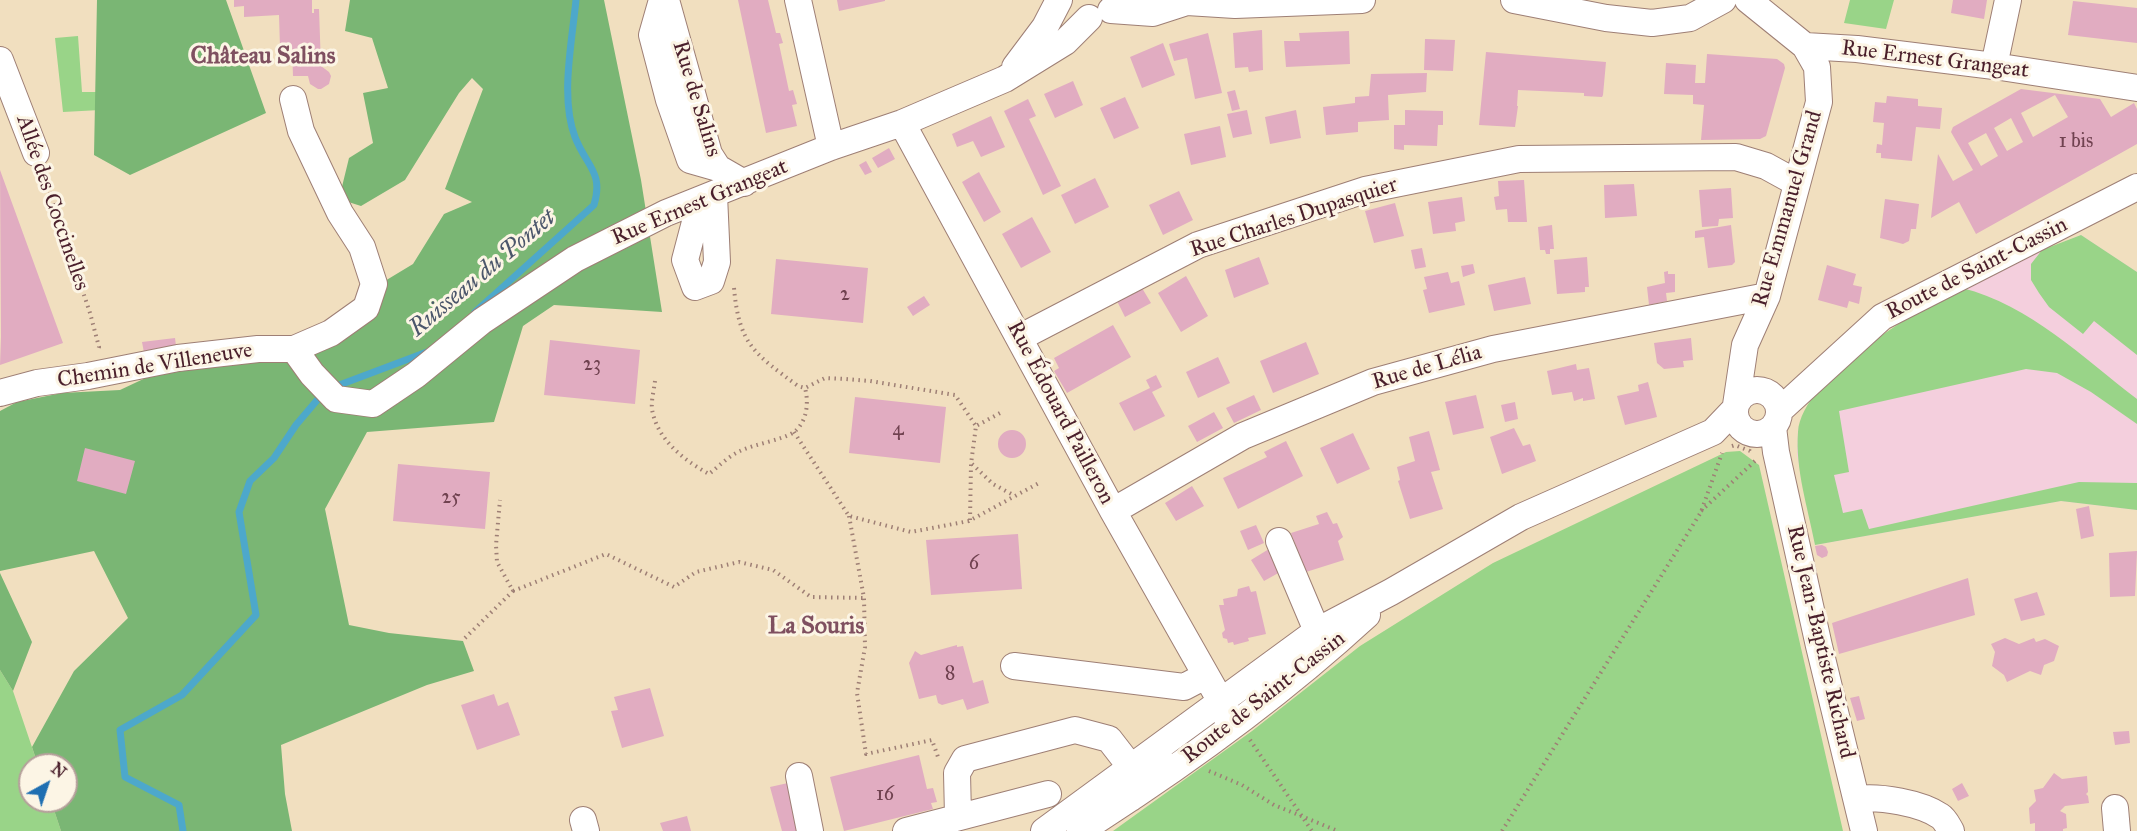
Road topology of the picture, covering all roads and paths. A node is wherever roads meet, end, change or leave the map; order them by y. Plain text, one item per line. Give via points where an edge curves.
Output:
1 (664, 0) edge
2 (798, 0) edge
3 (1060, 0) edge
4 (1362, 0) edge
5 (1514, 0) edge
6 (1723, 0) edge
7 (1748, 0) edge
8 (2008, 0) edge
9 (1185, 1) edge
10 (1106, 9) edge
11 (1805, 46) junction
12 (0, 60) edge
13 (1994, 66) junction
14 (1005, 79) junction
15 (2137, 88) edge
16 (293, 99) dead end
17 (902, 123) junction
18 (831, 147) junction
19 (36, 153) joint
20 (744, 183) junction
21 (1797, 183) junction
22 (2137, 187) edge
23 (714, 195) junction
24 (717, 257) junction
25 (1767, 296) junction
26 (1019, 338) junction
27 (294, 349) junction
28 (88, 376) junction
29 (655, 381) dead end
30 (805, 388) junction
31 (0, 393) edge
32 (1002, 412) dead end
33 (1748, 420) junction
34 (976, 426) junction
35 (794, 432) junction
36 (971, 464) junction
37 (1040, 483) dead end
38 (1016, 496) junction
39 (500, 500) dead end
40 (1113, 511) junction
41 (1701, 512) junction
42 (849, 516) junction
43 (969, 521) junction
44 (1279, 541) dead end
45 (513, 591) junction
46 (864, 598) junction
47 (465, 638) dead end
48 (1325, 640) junction
49 (1014, 666) dead end
50 (1205, 676) junction
51 (1221, 703) junction
52 (1245, 732) dead end
53 (1191, 756) junction
54 (957, 773) junction
55 (799, 776) dead end
56 (1134, 781) junction
57 (1048, 794) dead end
58 (1857, 799) junction
59 (958, 816) junction
60 (1303, 817) junction
61 (810, 831) edge
62 (906, 831) edge
63 (1044, 831) edge
64 (1080, 831) edge
65 (1312, 831) edge
66 (1338, 831) edge
67 (1502, 831) edge
68 (1864, 831) edge
69 (1951, 831) edge

1 - 20 street, Rue de Salins via 709,154 718,168
2 - 18 street
3 - 10 street via 1072,13
3 - 14 street, Rue Ernest Grangeat via 1045,27
4 - 9 street via 1235,5
5 - 6 street via 1606,18 1652,22 1690,18
7 - 11 street
8 - 13 street
9 - 10 street via 1153,13
10 - 14 street, Rue Ernest Grangeat via 1065,42
11 - 13 street, Rue Ernest Grangeat
11 - 21 street, Rue Emmanuel Grand via 1817,67 1819,102
12 - 19 street, Allée des Coccinelles
13 - 15 street, Rue Ernest Grangeat
14 - 17 street, Rue Ernest Grangeat
16 - 27 street via 301,131 340,213 362,248 374,284 366,308 331,333
17 - 18 street, Rue Ernest Grangeat
17 - 26 street, Rue Édouard Pailleron
18 - 20 street, Rue Ernest Grangeat
19 - 28 path, Allée des Coccinelles via 99,347
20 - 23 street, Rue Ernest Grangeat
21 - 25 street, Rue Emmanuel Grand
21 - 26 street, Rue Charles Dupasquier via 1766,166 1736,157 1519,159 1365,190 1198,245
22 - 33 street, Route de Saint-Cassin via 1882,316 1800,391
23 - 24 street
23 - 24 street via 695,222 685,260 695,287 711,281
23 - 27 street, Rue Ernest Grangeat via 666,213 575,259 483,321 373,404 325,388
24 - 30 path via 734,279 741,332 759,357
25 - 33 street, Rue Emmanuel Grand via 1745,345
25 - 40 street, Rue de Lélia via 1493,349 1373,382 1243,436
26 - 40 street, Rue Édouard Pailleron
27 - 28 street, Chemin de Villeneuve via 178,358
28 - 31 street, Chemin de Villeneuve
29 - 35 path via 651,408 665,439 687,462 709,474 736,453
30 - 34 path via 825,378 955,395
30 - 35 path via 808,400 804,419
32 - 34 path
33 - 41 path via 1723,449
33 - 41 path via 1735,445 1756,460
33 - 48 street, Route de Saint-Cassin via 1521,517 1391,592
33 - 58 street, Rue Jean-Baptiste Richard via 1819,645
34 - 36 path
35 - 42 path
36 - 38 path via 993,484
36 - 43 path
37 - 38 path
38 - 43 path
39 - 45 path via 495,545 498,562
40 - 50 street, Rue Édouard Pailleron
41 - 67 path
42 - 43 path via 911,532
42 - 46 path
44 - 48 street
45 - 46 path via 606,554 674,587 696,572 739,562 773,570 811,597
45 - 47 path
46 - 54 path via 865,647 857,693 866,754 932,740 944,776
48 - 51 street, Route de Saint-Cassin
48 - 53 street, Route de Saint-Cassin
49 - 50 street via 1184,687
50 - 51 street, Rue Édouard Pailleron
51 - 56 street, Route de Saint-Cassin
52 - 60 path
53 - 56 street, Route de Saint-Cassin
53 - 60 path via 1215,775 1242,784 1274,805
54 - 56 street via 965,759 1075,730 1108,739
54 - 59 street
55 - 61 street
56 - 63 street, Route de Saint-Cassin
56 - 64 street, Route de Saint-Cassin
57 - 59 street
58 - 68 street, Rue Jean-Baptiste Richard
58 - 69 street via 1914,805 1942,816
59 - 62 street
60 - 65 path
60 - 66 path

